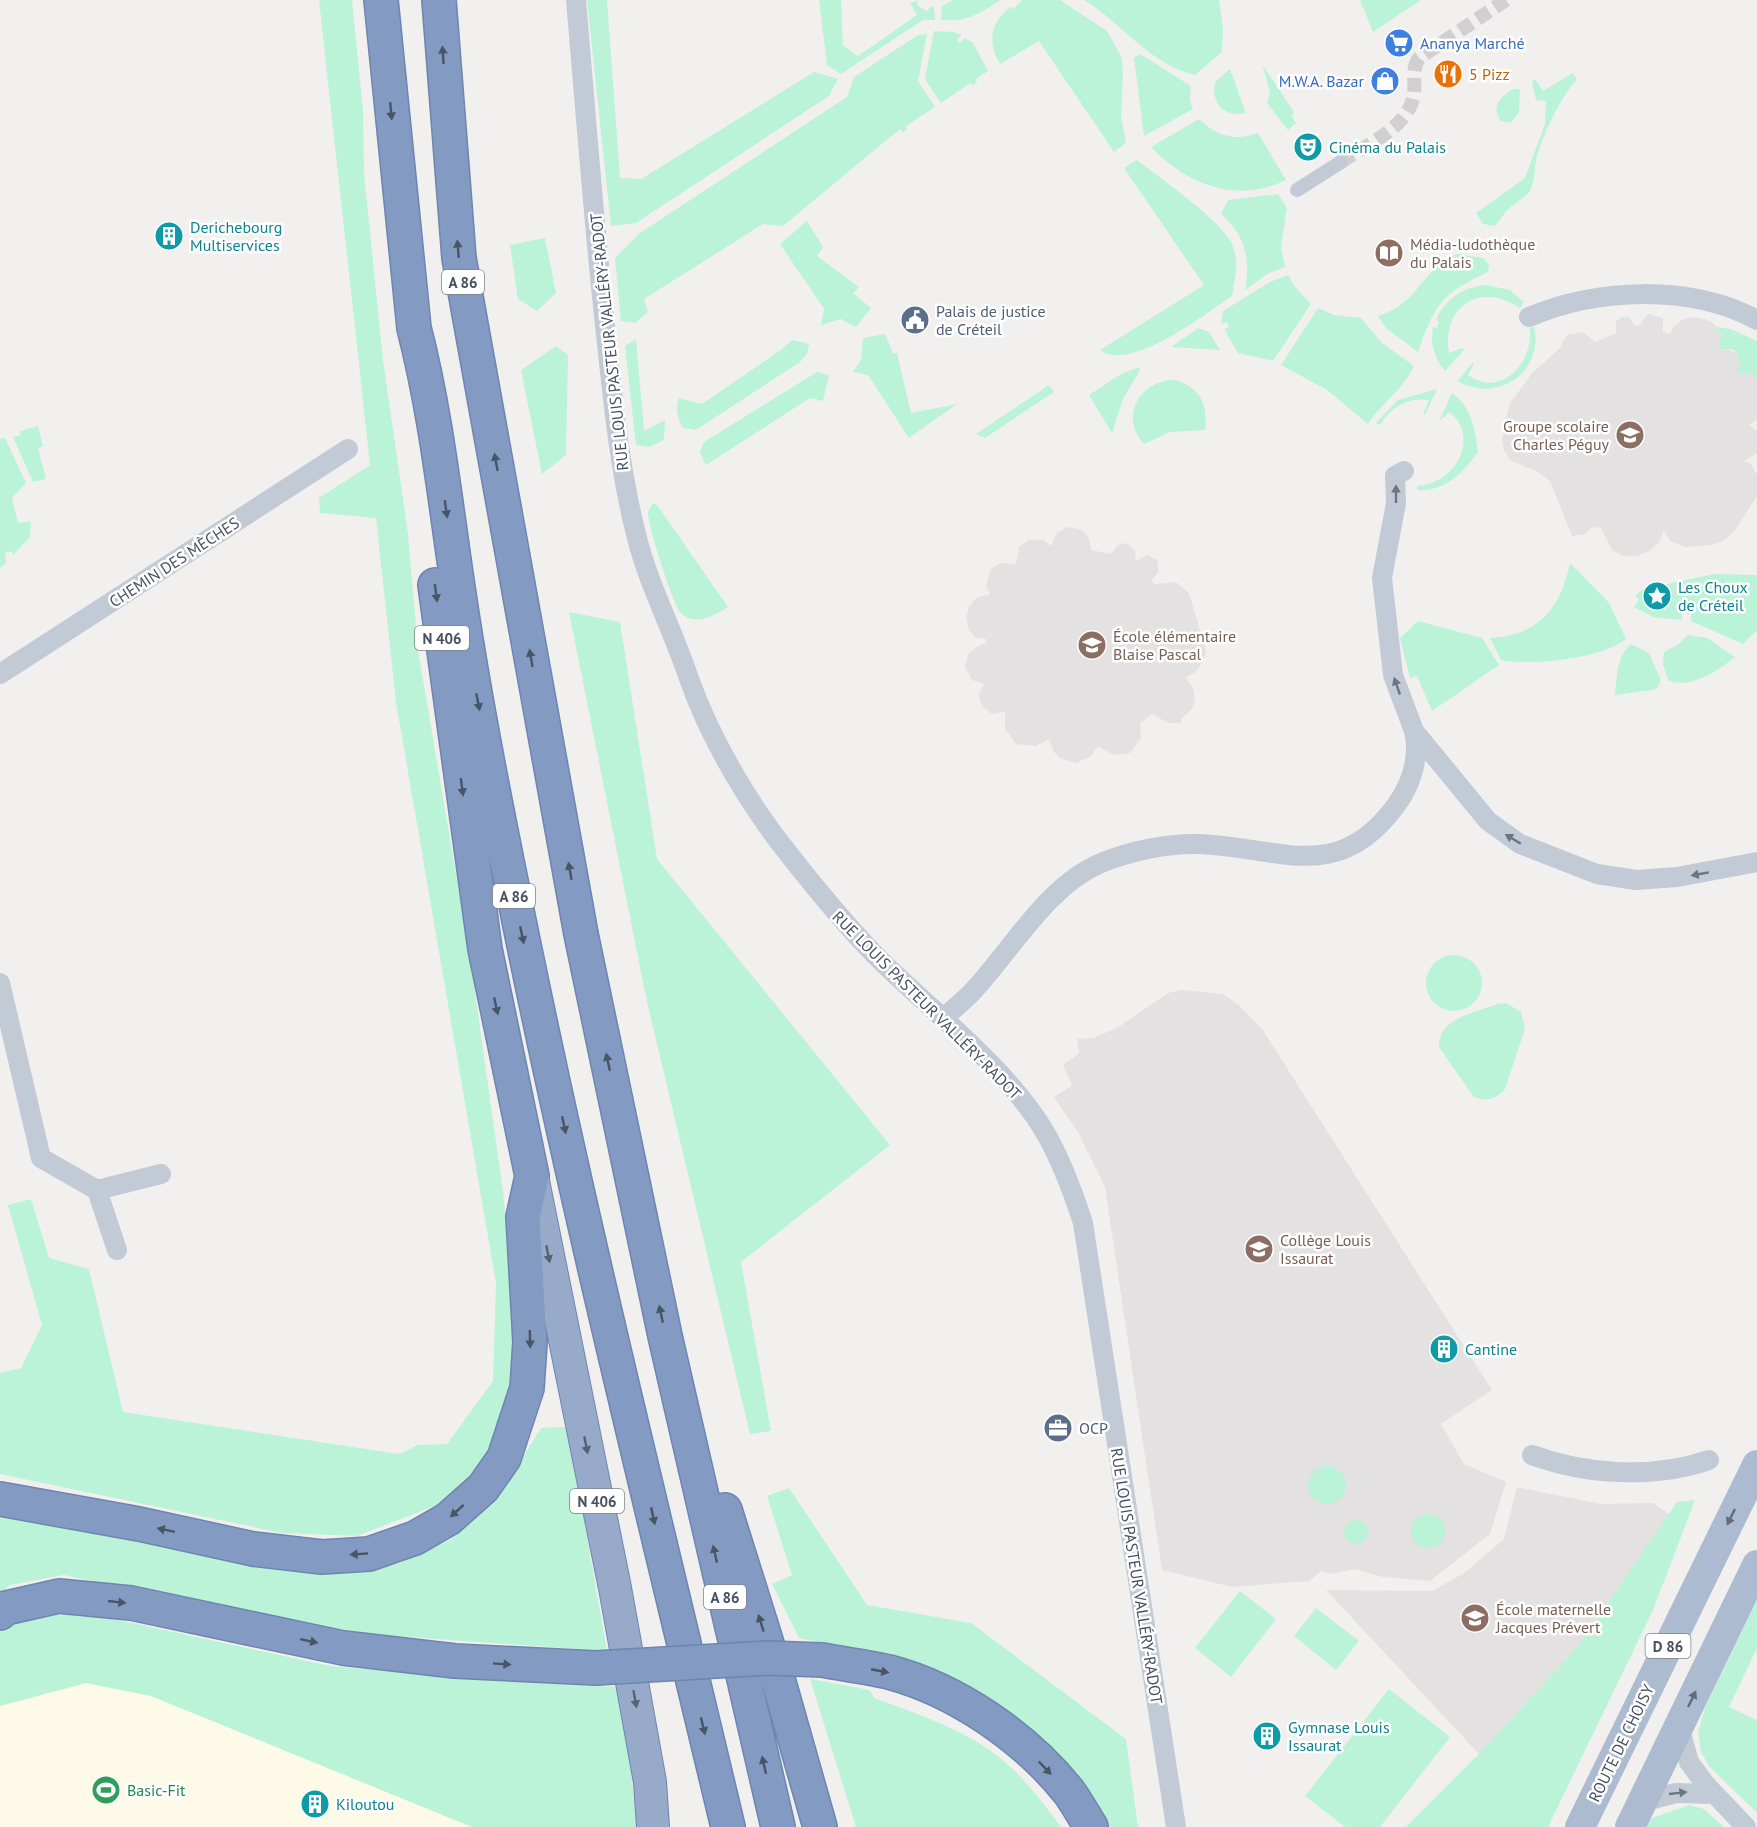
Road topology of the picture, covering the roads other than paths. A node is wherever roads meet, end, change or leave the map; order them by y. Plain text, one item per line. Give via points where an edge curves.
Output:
1 (381, 0) edge
2 (439, 0) edge
3 (576, 0) edge
4 (1341, 162) tunnel mouth
5 (1297, 190) dead end
6 (1529, 317) dead end
7 (1757, 320) edge
8 (414, 328) junction
9 (348, 449) dead end
10 (1404, 471) dead end
11 (0, 674) edge
12 (1414, 731) junction
13 (1757, 862) edge
14 (0, 983) edge
15 (943, 1018) junction
16 (162, 1174) dead end
17 (532, 1176) junction
18 (97, 1190) junction
19 (117, 1250) dead end
20 (674, 1371) junction
21 (1532, 1455) dead end
22 (1709, 1460) dead end
23 (1757, 1465) edge
24 (0, 1499) edge
25 (1757, 1565) edge
26 (0, 1613) edge
27 (1679, 1726) junction
28 (711, 1757) junction
29 (1714, 1794) junction
30 (1636, 1815) edge
31 (653, 1827) edge
32 (708, 1827) edge
33 (728, 1827) edge
34 (778, 1827) edge
35 (820, 1827) edge
36 (1091, 1827) edge
37 (1176, 1827) edge
38 (1580, 1827) edge
39 (1746, 1827) edge

1 -> 8 highway, A 86
20 -> 2 highway, A 86 via 581,934 459,258
3 - 15 street, RUE LOUIS PASTEUR VALLÉRY-RADOT via 614,414 629,502 652,588 694,699 730,768 776,836 836,913
4 - 5 street
6 - 7 street via 1601,298 1663,295 1740,311
8 -> 17 highway, N 406 via 407,374 472,867 484,949
8 -> 28 highway, A 86 via 426,372 464,629 511,882 586,1227
9 - 11 street, CHEMIN DES MÈCHES
12 -> 10 street via 1393,675 1382,578 1396,503 1395,476
13 -> 12 street via 1677,877 1636,880 1571,865 1500,832
12 - 15 street via 1417,751 1405,791 1370,835 1351,847 1330,854 1291,857 1185,844 1101,863 1072,882 1035,916 973,992
14 - 18 street via 41,1158
15 - 37 street, RUE LOUIS PASTEUR VALLÉRY-RADOT via 1037,1120 1068,1176 1083,1223
16 - 18 street
17 -> 24 highway via 524,1217 530,1342 526,1388 504,1458 483,1488 448,1519 415,1538 369,1554 322,1557 253,1549
17 -> 31 highway, N 406 via 615,1588 650,1782
18 - 19 street
34 -> 20 highway, A 86
35 -> 20 highway via 721,1494
21 - 22 street via 1604,1471 1670,1468
23 -> 38 main road, ROUTE DE CHOISY / D 86
27 -> 25 main road, D 86
26 -> 36 highway, bridge via 6,1608 59,1596 131,1604 343,1648 455,1661 596,1668 767,1658 822,1660 890,1672 943,1693 1027,1748 1069,1793
27 - 29 street via 1689,1762
27 - 30 main road, D 86
28 - 32 highway via 704,1809
28 - 33 highway, A 86
30 -> 29 street via 1676,1793
29 - 39 street

